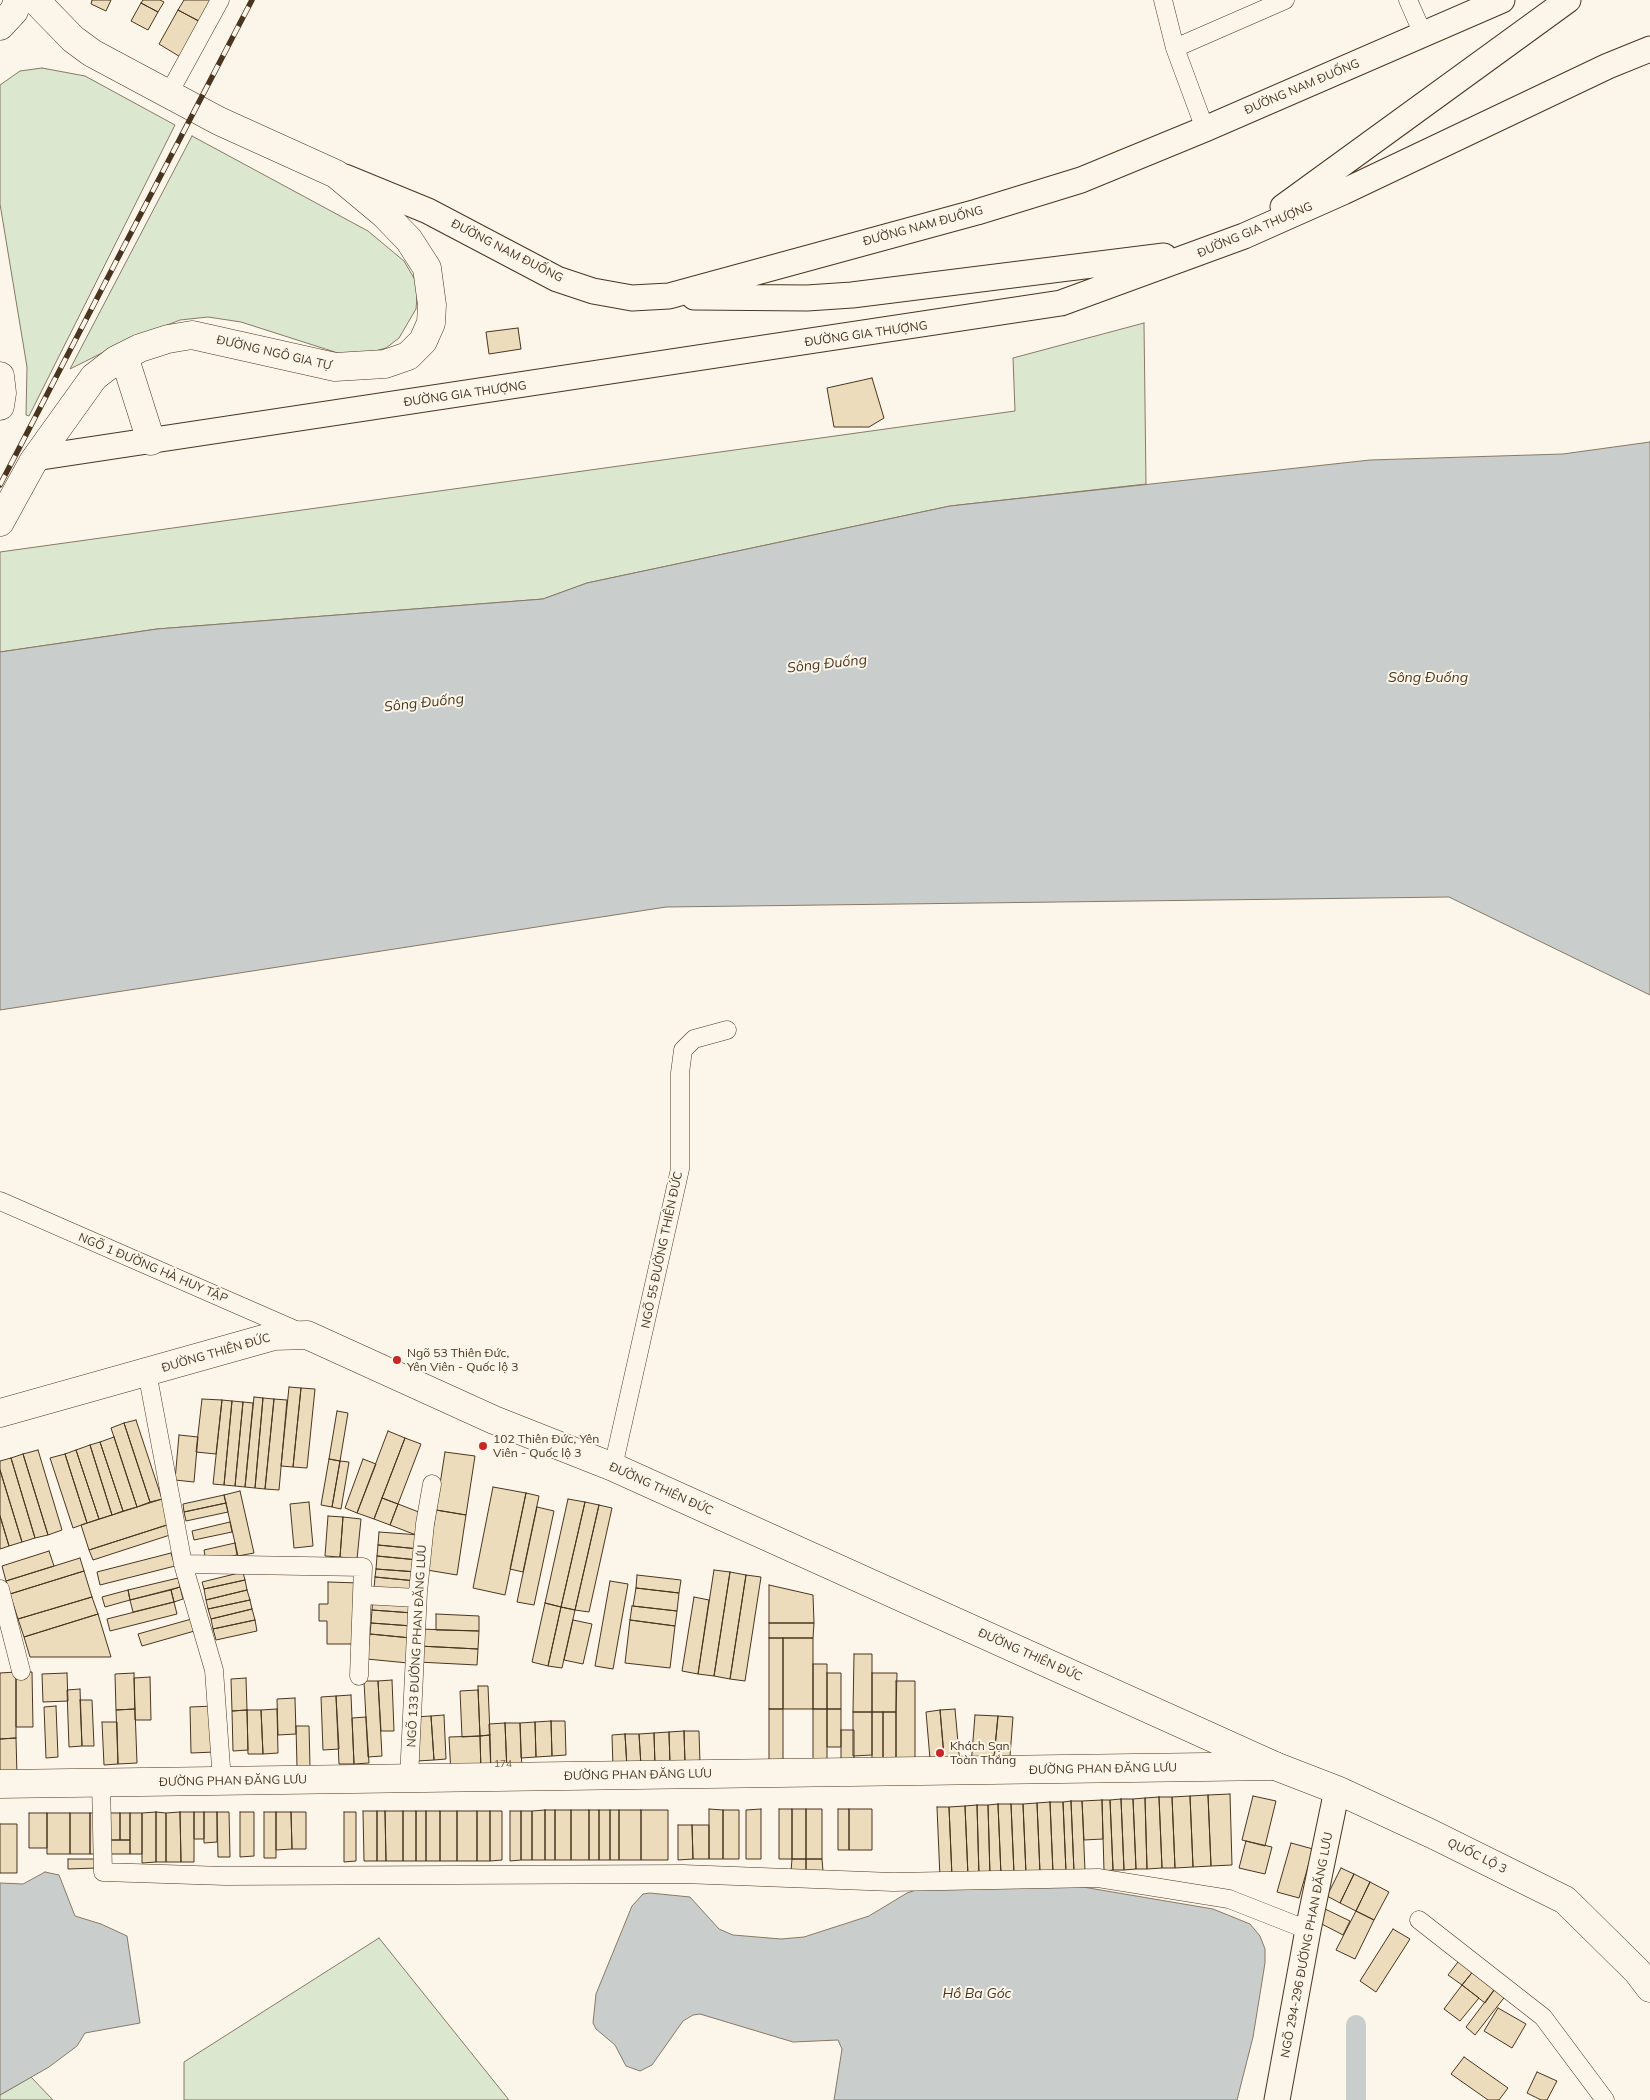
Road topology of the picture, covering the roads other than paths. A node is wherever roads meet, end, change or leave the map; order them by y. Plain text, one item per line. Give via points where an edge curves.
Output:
1 (18, 0) edge
2 (35, 0) edge
3 (220, 0) edge
4 (1163, 0) edge
5 (1285, 0) edge
6 (1408, 0) edge
7 (1502, 0) edge
8 (1568, 0) edge
9 (0, 26) edge
10 (1423, 34) junction
11 (1175, 48) junction
12 (1650, 49) edge
13 (168, 96) junction
14 (1205, 129) junction
15 (336, 174) junction
16 (1244, 236) junction
17 (1204, 252) junction
18 (669, 296) junction
19 (124, 356) junction
20 (151, 441) junction
21 (34, 460) junction
22 (0, 522) edge
23 (727, 1030) dead end
24 (0, 1201) edge
25 (307, 1334) junction
26 (148, 1372) junction
27 (0, 1414) edge
28 (613, 1467) junction
29 (432, 1484) dead end
30 (183, 1564) junction
31 (0, 1589) edge
32 (362, 1595) junction
33 (418, 1598) junction
34 (21, 1671) dead end
35 (359, 1676) dead end
36 (1275, 1766) junction
37 (409, 1778) junction
38 (222, 1781) junction
39 (101, 1783) junction
40 (0, 1784) edge
41 (1338, 1790) junction
42 (1419, 1920) dead end
43 (1308, 1930) junction
44 (1650, 1988) edge
45 (1277, 2100) edge
46 (1605, 2100) edge

1 - 9 main road via 14,11
2 - 13 main road, ĐƯỜNG NGÔ GIA TỰ via 86,49
3 - 13 street
4 - 11 street
5 - 11 street
6 - 10 street
7 - 10 main road, ĐƯỜNG NAM ĐUỐNG
8 - 16 main road
10 - 14 main road, ĐƯỜNG NAM ĐUỐNG
11 - 14 street
12 - 16 main road, ĐƯỜNG GIA THƯỢNG
13 - 15 main road, ĐƯỜNG NGÔ GIA TỰ
14 - 18 main road, ĐƯỜNG NAM ĐUỐNG via 1081,180 977,212
15 - 18 main road, ĐƯỜNG NAM ĐUỐNG via 424,209 557,279 593,291 632,298
15 - 19 main road, ĐƯỜNG NGÔ GIA TỰ via 384,214 428,268 431,323 423,341 408,356 385,364 335,368 192,335 168,339
16 - 17 main road, ĐƯỜNG GIA THƯỢNG
17 - 18 main road via 807,298
17 - 20 main road, ĐƯỜNG GIA THƯỢNG via 1082,297 1040,308
19 - 20 main road
19 - 21 main road, ĐƯỜNG NGÔ GIA TỰ via 94,377
20 - 21 main road, ĐƯỜNG GIA THƯỢNG
21 - 22 main road, ĐƯỜNG NGÔ GIA TỰ
23 - 28 street, NGÕ 55 ĐƯỜNG THIÊN ĐỨC via 694,1039 683,1050 680,1169
24 - 25 street, NGÕ 1 ĐƯỜNG HÀ HUY TẬP
25 - 26 main road, ĐƯỜNG THIÊN ĐỨC via 274,1336
25 - 28 main road, ĐƯỜNG THIÊN ĐỨC via 494,1420
26 - 27 main road, ĐƯỜNG THIÊN ĐỨC
26 - 30 street
28 - 36 main road, ĐƯỜNG THIÊN ĐỨC
29 - 33 street, NGÕ 133 ĐƯỜNG PHAN ĐĂNG LƯU
30 - 32 street via 362,1567
30 - 38 street via 214,1670
31 - 34 street
32 - 33 street
32 - 35 street
33 - 37 street, NGÕ 133 ĐƯỜNG PHAN ĐĂNG LƯU
36 - 37 main road, ĐƯỜNG PHAN ĐĂNG LƯU
36 - 41 main road, QUỐC LỘ 3
37 - 38 main road, ĐƯỜNG PHAN ĐĂNG LƯU
38 - 39 main road, ĐƯỜNG PHAN ĐĂNG LƯU
39 - 40 main road, ĐƯỜNG PHAN ĐĂNG LƯU
39 - 43 street via 103,1872 226,1876 682,1874 893,1882 1098,1878 1229,1898
41 - 43 main road, NGÕ 294-296 ĐƯỜNG PHAN ĐĂNG LƯU
41 - 44 main road, QUỐC LỘ 3 via 1565,1900
42 - 46 street via 1543,2017
43 - 45 main road, NGÕ 294-296 ĐƯỜNG PHAN ĐĂNG LƯU

